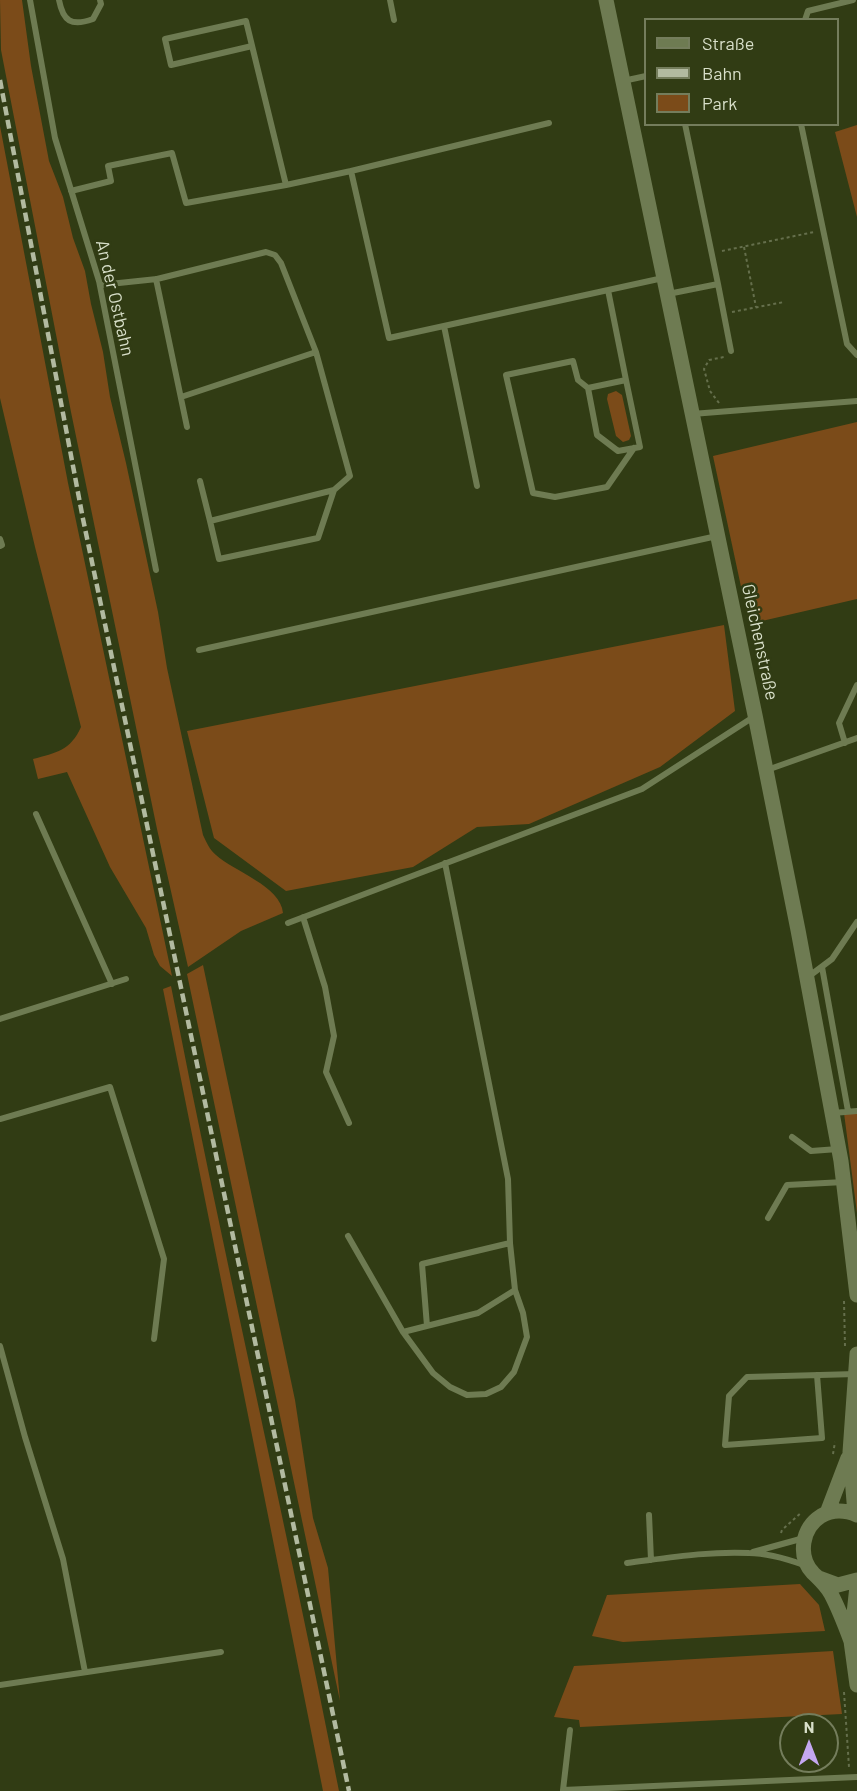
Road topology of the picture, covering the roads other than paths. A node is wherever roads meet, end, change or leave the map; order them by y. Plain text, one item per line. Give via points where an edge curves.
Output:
1 (30, 0) edge
2 (59, 0) edge
3 (100, 0) edge
4 (390, 0) edge
5 (606, 0) edge
6 (853, 0) edge
7 (806, 18) edge
8 (394, 20) dead end
9 (252, 46) junction
10 (644, 76) edge
11 (623, 81) junction
12 (549, 123) dead end
13 (686, 126) edge
14 (801, 126) edge
15 (351, 171) junction
16 (286, 185) junction
17 (71, 191) junction
18 (663, 278) junction
19 (156, 279) junction
20 (718, 284) junction
21 (100, 285) junction
22 (608, 290) junction
23 (667, 294) junction
24 (444, 326) junction
25 (731, 351) road end
26 (316, 352) junction
27 (857, 355) edge
28 (626, 380) junction
29 (588, 388) junction
30 (181, 397) junction
31 (857, 401) edge
32 (692, 414) junction
33 (187, 427) dead end
34 (634, 448) junction
35 (200, 480) dead end
36 (477, 486) dead end
37 (334, 490) junction
38 (210, 521) junction
39 (718, 535) junction
40 (0, 539) edge
41 (0, 546) edge
42 (156, 570) dead end
43 (199, 650) dead end
44 (857, 685) edge
45 (755, 716) junction
46 (857, 738) edge
47 (845, 743) junction
48 (766, 770) junction
49 (36, 814) dead end
50 (446, 863) junction
51 (303, 917) junction
52 (857, 922) edge
53 (288, 923) dead end
54 (822, 967) junction
55 (807, 978) junction
56 (126, 979) dead end
57 (112, 984) junction
58 (0, 1019) edge
59 (857, 1111) edge
60 (848, 1112) junction
61 (832, 1113) junction
62 (0, 1119) edge
63 (349, 1124) dead end
64 (792, 1137) dead end
65 (839, 1149) junction
66 (844, 1182) junction
67 (768, 1218) dead end
68 (348, 1236) dead end
69 (510, 1243) junction
70 (515, 1290) junction
71 (850, 1295) edge
72 (426, 1326) junction
73 (403, 1332) junction
74 (154, 1339) dead end
75 (0, 1346) edge
76 (857, 1354) edge
77 (849, 1374) edge
78 (817, 1375) junction
79 (850, 1452) junction
80 (827, 1513) junction
81 (649, 1515) dead end
82 (856, 1515) edge
83 (805, 1538) junction
84 (750, 1553) junction
85 (651, 1560) junction
86 (627, 1563) dead end
87 (808, 1566) junction
88 (819, 1578) junction
89 (857, 1580) edge
90 (857, 1586) edge
91 (851, 1641) junction
92 (221, 1652) dead end
93 (85, 1672) junction
94 (0, 1685) edge
95 (850, 1686) edge
96 (570, 1730) dead end
97 (853, 1777) edge

1 - 17 lane, An der Ostbahn via 55,138
2 - 3 lane via 62,14 75,23 93,20
4 - 8 lane
5 - 11 street, Gleichenstraße
6 - 7 lane via 808,10
9 - 9 lane via 246,21 165,39 171,65
9 - 16 lane
10 - 11 lane
11 - 18 street, Gleichenstraße
12 - 15 lane
13 - 20 lane
14 - 27 lane via 847,344
15 - 16 lane
15 - 24 lane via 389,338
16 - 17 lane via 186,203 172,153 108,166 111,181
17 - 21 lane, An der Ostbahn
18 - 22 lane
18 - 23 street, Gleichenstraße
19 - 21 lane
19 - 26 lane via 266,252 275,255
19 - 30 lane
20 - 23 lane
20 - 25 lane
21 - 42 lane, An der Ostbahn
22 - 24 lane
22 - 28 lane
23 - 32 street, Gleichenstraße
24 - 36 lane
26 - 30 lane
26 - 37 lane via 350,476
28 - 29 lane
28 - 34 lane via 640,447
29 - 34 lane via 597,435 618,452
29 - 34 lane via 578,380 573,361 506,375 533,493 555,497 607,487
30 - 33 lane
31 - 32 lane
32 - 39 street, Gleichenstraße
35 - 38 lane
37 - 38 lane
37 - 38 lane via 318,538 219,559
39 - 43 lane
39 - 45 street, Gleichenstraße
40 - 41 lane
44 - 47 lane via 839,723
45 - 48 street, Gleichenstraße
45 - 50 lane via 642,789
46 - 47 lane
47 - 48 lane
48 - 55 street, Gleichenstraße
49 - 57 lane
50 - 51 lane
50 - 69 lane via 508,1179
51 - 53 lane
51 - 63 lane via 325,987 334,1036 326,1072
52 - 54 lane
54 - 55 lane
54 - 60 lane
55 - 61 street, Gleichenstraße
56 - 57 lane
57 - 58 lane
59 - 60 lane
60 - 61 lane
61 - 65 street, Gleichenstraße
62 - 74 lane via 110,1087 164,1258
64 - 65 lane via 811,1151
65 - 66 street, Gleichenstraße
66 - 67 lane via 787,1185
66 - 71 street, Gleichenstraße
68 - 73 lane
69 - 70 lane
69 - 72 lane via 422,1264
70 - 72 lane via 478,1313
70 - 73 lane via 527,1337 522,1356 501,1387 486,1394 467,1395 450,1387 433,1373
72 - 73 lane
75 - 93 lane via 63,1559
76 - 77 street
77 - 78 lane
77 - 79 street
78 - 78 lane via 747,1377 729,1396 725,1445 822,1438
79 - 80 street
79 - 82 street
80 - 82 street
80 - 83 street via 813,1523
81 - 85 lane
83 - 84 lane
83 - 87 street
84 - 85 lane
84 - 87 lane
85 - 86 lane
87 - 88 street
88 - 89 street via 838,1585
88 - 91 street via 830,1592
90 - 91 street
91 - 95 street
92 - 93 lane
93 - 94 lane
96 - 97 lane via 563,1790

